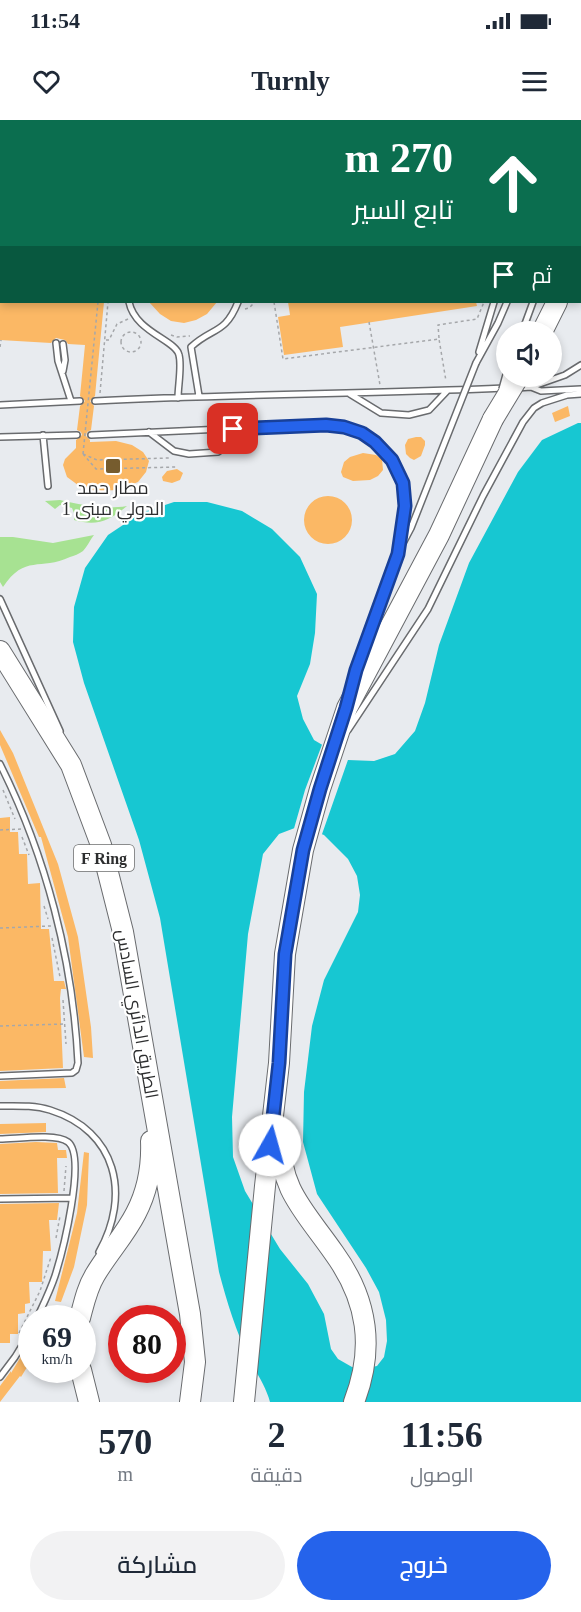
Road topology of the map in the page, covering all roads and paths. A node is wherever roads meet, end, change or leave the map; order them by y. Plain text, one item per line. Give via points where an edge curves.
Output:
1 (98, 303) edge
2 (108, 303) edge
3 (129, 303) edge
4 (238, 303) edge
5 (274, 303) edge
6 (484, 303) edge
7 (494, 303) edge
8 (507, 303) edge
9 (532, 303) edge
10 (556, 303) edge
11 (131, 318) dead end
12 (526, 321) edge
13 (548, 321) edge
14 (369, 322) dead end
15 (170, 334) dead end
16 (195, 335) dead end
17 (440, 339) junction
18 (1, 340) edge
19 (105, 340) junction
20 (120, 340) joint
21 (56, 343) dead end
22 (63, 344) dead end
23 (0, 346) edge
24 (373, 347) junction
25 (476, 363) junction
26 (581, 365) edge
27 (63, 371) junction
28 (562, 376) edge
29 (496, 385) edge
30 (502, 387) edge
31 (521, 387) edge
32 (534, 387) edge
33 (581, 389) edge
34 (447, 391) junction
35 (381, 392) junction
36 (349, 393) junction
37 (581, 394) edge
38 (199, 396) junction
39 (178, 398) junction
40 (71, 401) junction
41 (80, 401) dead end
42 (97, 401) joint
43 (0, 405) edge
44 (493, 419) junction
45 (251, 428) junction
46 (149, 432) junction
47 (43, 435) junction
48 (77, 435) dead end
49 (91, 435) dead end
50 (0, 437) edge
51 (83, 454) junction
52 (178, 458) dead end
53 (176, 467) dead end
54 (48, 486) dead end
55 (398, 554) junction
56 (0, 599) edge
57 (0, 651) edge
58 (346, 708) junction
59 (335, 747) junction
60 (0, 764) edge
61 (71, 765) junction
62 (0, 784) edge
63 (15, 820) dead end
64 (27, 827) junction
65 (0, 830) edge
66 (20, 830) junction
67 (30, 858) dead end
68 (43, 899) dead end
69 (58, 925) junction
70 (50, 927) junction
71 (0, 928) edge
72 (52, 937) dead end
73 (62, 981) dead end
74 (63, 997) dead end
75 (65, 1024) junction
76 (0, 1026) edge
77 (66, 1044) dead end
78 (279, 1063) junction
79 (0, 1076) edge
80 (150, 1087) junction
81 (0, 1106) edge
82 (0, 1139) edge
83 (66, 1166) dead end
84 (63, 1197) junction
85 (72, 1198) junction
86 (0, 1199) edge
87 (55, 1244) dead end
88 (53, 1251) dead end
89 (96, 1257) dead end
90 (93, 1265) dead end
91 (42, 1305) edge
92 (83, 1305) edge
93 (84, 1305) edge
94 (17, 1337) dead end
95 (18, 1352) edge
96 (0, 1377) edge
97 (84, 1383) edge
98 (89, 1402) edge
99 (190, 1402) edge
100 (244, 1402) edge
101 (354, 1402) edge

1 - 51 path, bridge
2 - 19 path
3 - 39 lane via 133,315 176,348
4 - 38 lane via 220,329 191,347
5 - 24 path via 282,359
6 - 17 path via 477,319 438,325
7 - 25 lane
8 - 25 lane
9 - 12 lane
10 - 13 highway
11 - 19 path via 117,324 109,340
14 - 24 path
15 - 16 path
17 - 24 path
17 - 34 path
18 - 23 path
19 - 42 path
20 - 20 path via 122,348 129,352 136,351 141,344 133,332
21 - 27 lane
22 - 27 lane
24 - 35 path
25 - 55 lane, bridge
26 - 28 lane
27 - 40 lane
29 - 34 lane
30 - 44 lane, bridge
31 - 44 highway, bridge
32 - 33 lane via 541,391
34 - 35 lane
34 - 36 lane via 429,410 409,415 381,413
35 - 36 lane
36 - 38 lane
37 - 59 lane via 542,403 522,422 428,609
38 - 39 lane
39 - 42 lane
40 - 41 lane
40 - 43 lane
44 - 58 highway via 439,535
45 - 46 lane
45 - 46 lane via 218,452 189,454 174,451
45 - 55 lane, bridge via 344,427 375,442 392,460 403,483 405,506
46 - 49 lane
47 - 48 lane
47 - 50 lane
47 - 54 lane
51 - 52 path via 97,460
51 - 53 path via 96,468
55 - 58 lane
56 - 61 lane via 63,738
57 - 61 highway, الطريق الدائري السادس / F Ring
58 - 59 highway
59 - 78 highway via 303,850 285,954
60 - 64 lane
61 - 80 highway, الطريق الدائري السادس / F Ring via 114,892
62 - 63 path
64 - 66 path
64 - 69 lane
65 - 66 path
66 - 67 path
68 - 70 path
69 - 70 path
69 - 79 lane via 72,1005 77,1066 72,1073
70 - 71 path
72 - 73 path
74 - 75 path
75 - 76 path
75 - 77 path
78 - 100 highway
78 - 101 highway via 280,1156 284,1175 291,1193 336,1255 356,1292 365,1322 366,1356
80 - 93 highway via 152,1158 143,1196 128,1227 95,1275
80 - 99 highway, الطريق الدائري السادس / F Ring via 191,1322 195,1362
81 - 89 lane via 34,1107 65,1116 88,1131 104,1151 114,1177 117,1206 109,1234
82 - 85 lane via 67,1141 76,1158
83 - 84 path
84 - 85 lane
84 - 86 lane
84 - 87 path
85 - 91 lane via 59,1262
88 - 94 path via 40,1291
90 - 92 lane
95 - 96 lane
97 - 98 highway

